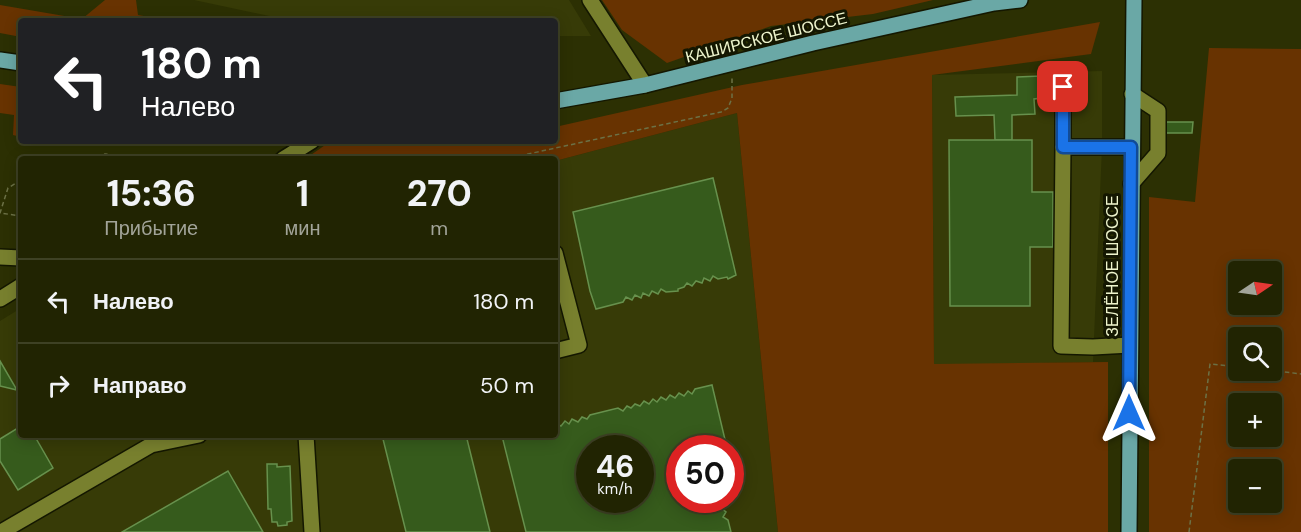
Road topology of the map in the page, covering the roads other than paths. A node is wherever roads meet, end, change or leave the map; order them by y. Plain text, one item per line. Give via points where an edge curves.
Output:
1 (590, 0) edge
2 (1020, 0) edge
3 (1134, 0) edge
4 (0, 60) edge
5 (18, 63) edge
6 (645, 85) junction
7 (1063, 87) dead end
8 (1132, 94) junction
9 (558, 100) edge
10 (307, 144) edge
11 (1063, 147) junction
12 (1131, 147) junction
13 (288, 156) edge
14 (1131, 184) junction
15 (0, 257) edge
16 (18, 258) edge
17 (558, 264) edge
18 (18, 288) edge
19 (0, 299) edge
20 (1130, 345) junction
21 (558, 350) edge
22 (185, 438) edge
23 (306, 438) edge
24 (1, 532) edge
25 (312, 532) edge
26 (1129, 532) edge

1 - 6 street
2 - 6 main road, КАШИРСКОЕ ШОССЕ via 813,43
3 - 8 main road, ЗЕЛЁНОЕ ШОССЕ
4 - 5 main road
6 - 9 main road, КАШИРСКОЕ ШОССЕ
7 - 11 street
8 - 12 main road, ЗЕЛЁНОЕ ШОССЕ
8 - 14 street via 1158,111 1158,153
10 - 13 street
11 - 12 street
11 - 20 street via 1061,346
12 - 14 main road, ЗЕЛЁНОЕ ШОССЕ
14 - 20 main road, ЗЕЛЁНОЕ ШОССЕ
15 - 16 street
17 - 21 street via 579,345
18 - 19 street
20 - 26 main road, ЗЕЛЁНОЕ ШОССЕ
22 - 24 street via 151,445
23 - 25 street

